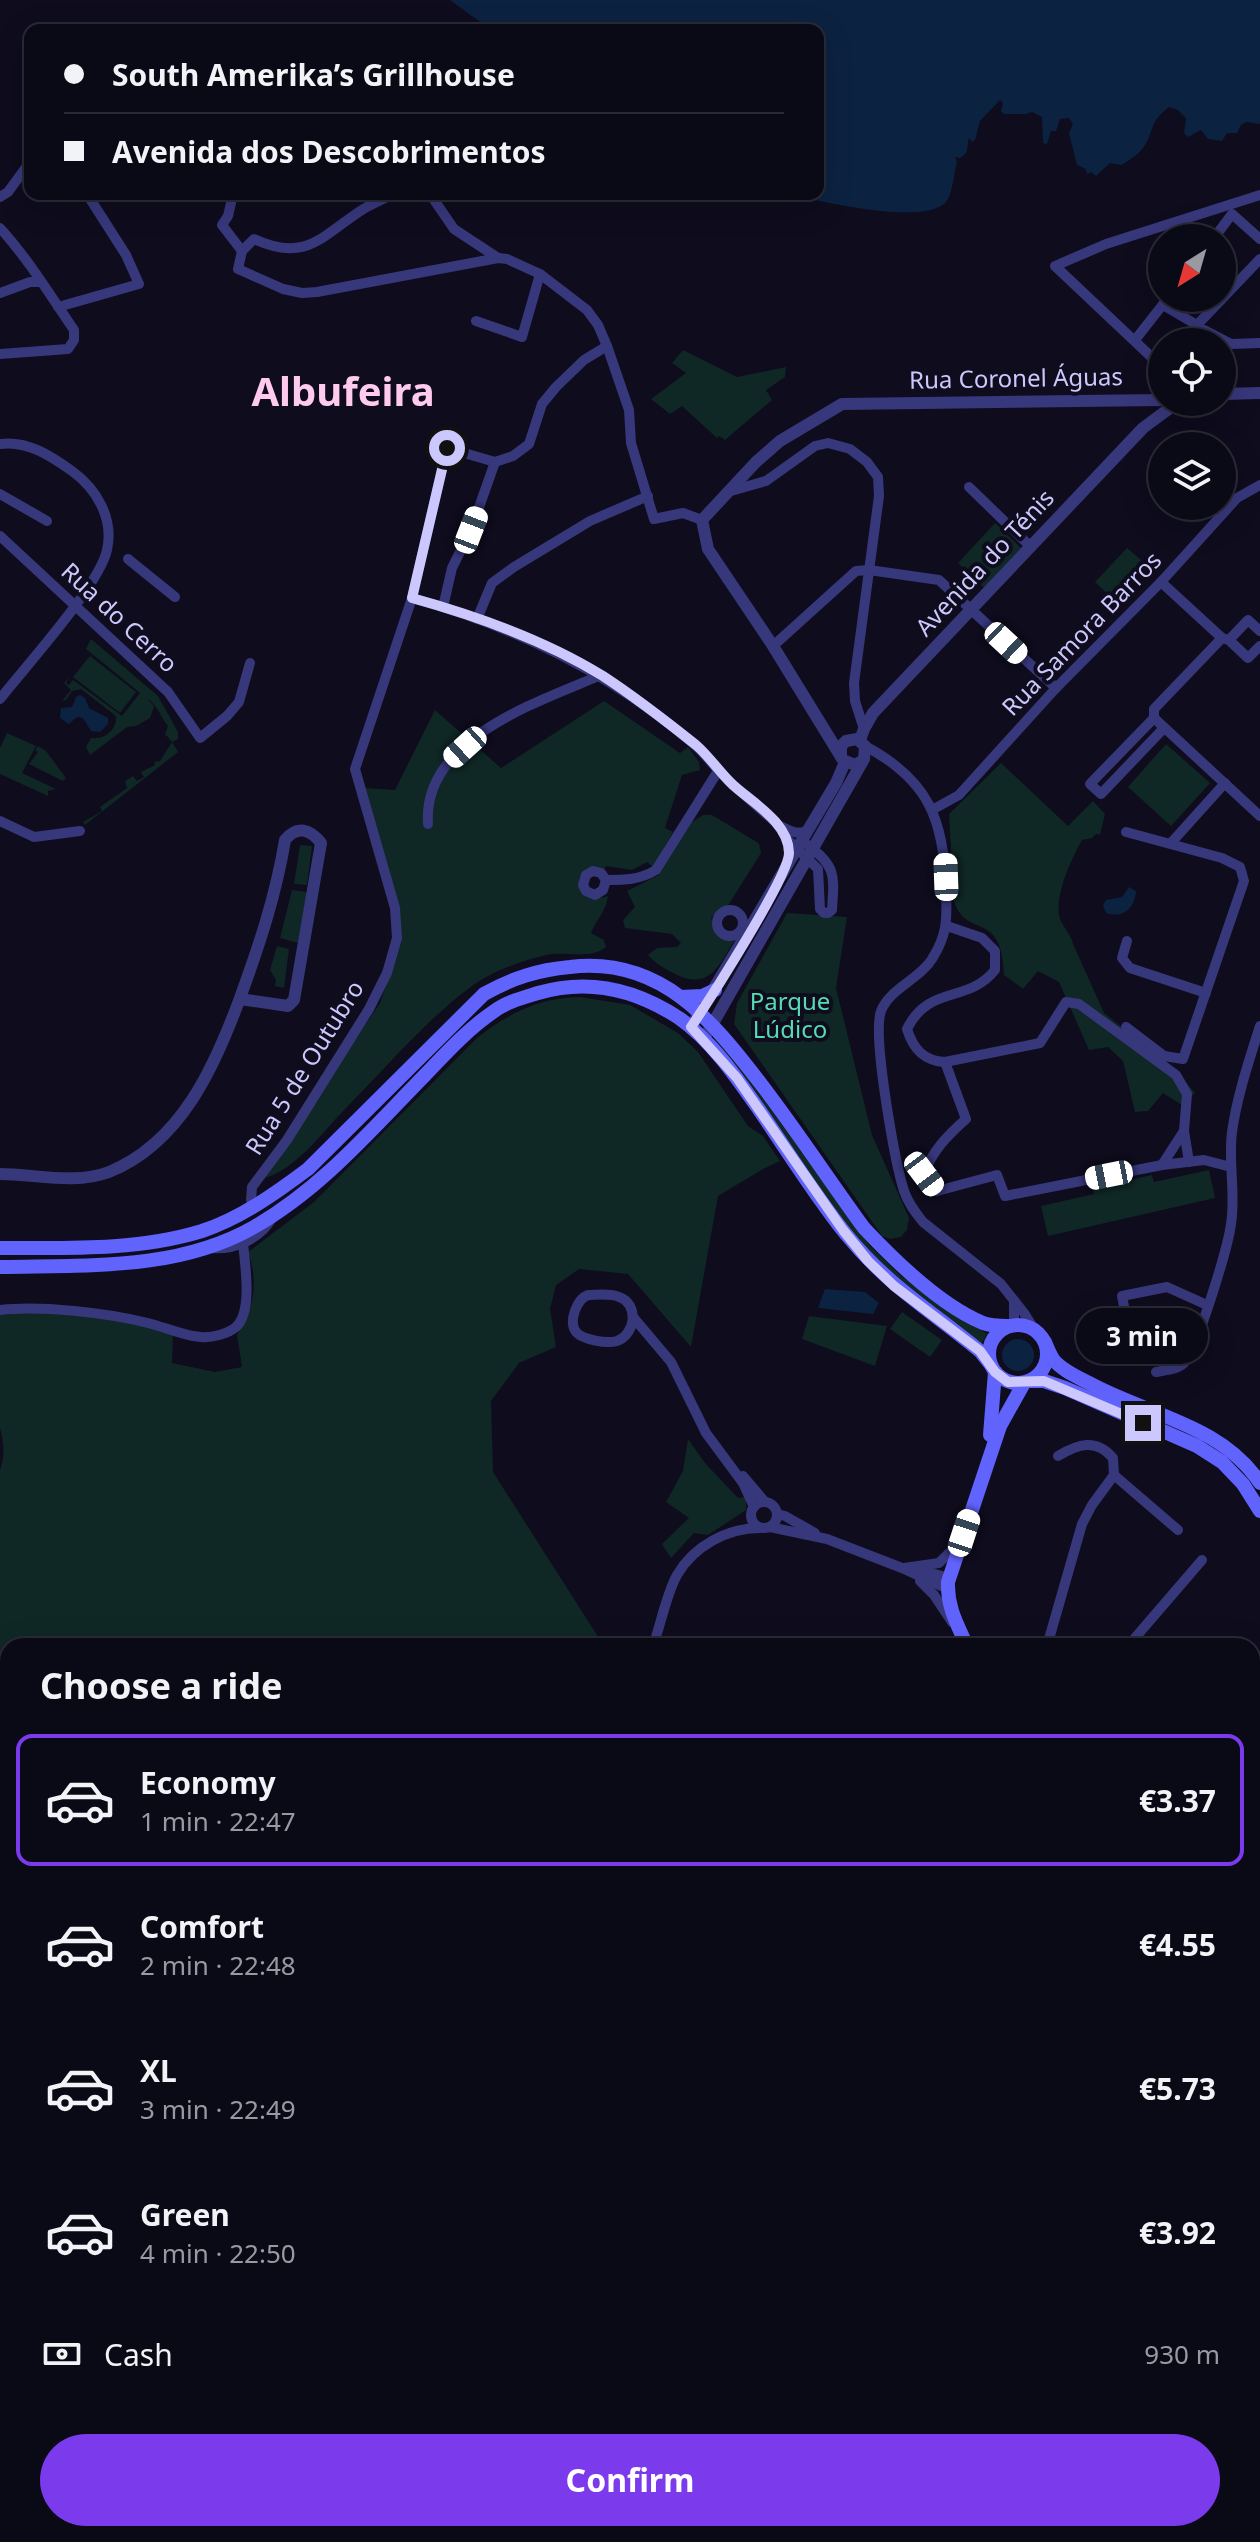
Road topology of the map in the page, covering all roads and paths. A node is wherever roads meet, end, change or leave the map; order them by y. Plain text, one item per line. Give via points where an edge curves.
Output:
1 (24, 170) edge
2 (1260, 195) edge
3 (0, 197) edge
4 (91, 200) edge
5 (232, 200) edge
6 (383, 200) edge
7 (434, 200) edge
8 (1224, 224) edge
9 (0, 228) edge
10 (1260, 239) edge
11 (242, 251) junction
12 (502, 258) junction
13 (1260, 259) edge
14 (540, 274) junction
15 (40, 282) junction
16 (0, 293) edge
17 (58, 307) junction
18 (1157, 312) edge
19 (1180, 312) edge
20 (476, 321) dead end
21 (1201, 328) joint
22 (1135, 340) junction
23 (1260, 343) edge
24 (1236, 344) edge
25 (607, 346) junction
26 (1148, 353) edge
27 (0, 354) edge
28 (1260, 393) edge
29 (1236, 394) edge
30 (1148, 400) edge
31 (1152, 416) edge
32 (1159, 416) edge
33 (1151, 422) junction
34 (0, 444) edge
35 (495, 462) junction
36 (1260, 485) edge
37 (969, 487) dead end
38 (731, 491) junction
39 (0, 494) edge
40 (648, 496) junction
41 (702, 520) junction
42 (47, 521) dead end
43 (0, 536) edge
44 (1031, 547) junction
45 (128, 559) dead end
46 (869, 570) junction
47 (1161, 582) junction
48 (175, 597) dead end
49 (412, 598) junction
50 (75, 604) junction
51 (443, 607) junction
52 (971, 610) junction
53 (477, 619) junction
54 (1260, 631) edge
55 (1225, 639) junction
56 (773, 646) junction
57 (1260, 646) edge
58 (250, 663) dead end
59 (601, 675) junction
60 (1056, 688) junction
61 (0, 699) edge
62 (1154, 718) junction
63 (1164, 728) junction
64 (863, 738) junction
65 (843, 759) junction
66 (862, 761) junction
67 (718, 771) junction
68 (1225, 783) junction
69 (932, 810) junction
70 (1260, 816) edge
71 (0, 821) edge
72 (428, 824) dead end
73 (80, 831) dead end
74 (1126, 832) dead end
75 (789, 835) junction
76 (803, 840) junction
77 (1171, 843) junction
78 (814, 857) junction
79 (788, 864) junction
80 (606, 880) dead end
81 (947, 926) junction
82 (1127, 941) dead end
83 (715, 990) junction
84 (1206, 993) junction
85 (681, 997) junction
86 (240, 999) junction
87 (701, 1012) junction
88 (713, 1026) junction
89 (1260, 1026) edge
90 (691, 1027) junction
91 (1126, 1027) dead end
92 (703, 1040) junction
93 (945, 1062) junction
94 (1184, 1131) junction
95 (1189, 1162) junction
96 (1162, 1165) junction
97 (1231, 1167) junction
98 (0, 1174) edge
99 (251, 1200) dead end
100 (273, 1215) junction
101 (243, 1243) junction
102 (206, 1247) junction
103 (0, 1248) edge
104 (0, 1267) edge
105 (1014, 1302) junction
106 (1207, 1305) junction
107 (0, 1310) edge
108 (633, 1317) junction
109 (1126, 1317) dead end
110 (1011, 1326) junction
111 (1034, 1329) junction
112 (625, 1336) junction
113 (649, 1338) junction
114 (1045, 1342) junction
115 (993, 1368) junction
116 (1156, 1372) dead end
117 (1027, 1382) junction
118 (706, 1433) junction
119 (1058, 1456) dead end
120 (986, 1467) junction
121 (1114, 1475) junction
122 (1260, 1483) edge
123 (765, 1502) junction
124 (753, 1509) junction
125 (1260, 1511) edge
126 (777, 1514) junction
127 (765, 1527) junction
128 (1178, 1530) dead end
129 (964, 1533) junction
130 (727, 1534) junction
131 (827, 1539) junction
132 (1202, 1560) dead end
133 (902, 1568) junction
134 (948, 1582) junction
135 (656, 1638) edge
136 (962, 1638) edge
137 (963, 1638) edge
138 (1049, 1638) edge
139 (1135, 1638) edge

1 - 3 street
2 - 22 street via 1106,244 1055,266
4 - 17 street via 139,284
5 - 11 street via 222,225
6 - 11 street via 306,247 283,249 254,239
7 - 12 street via 454,229
8 - 10 street via 1232,214
9 - 15 street
11 - 12 street via 238,269 302,293
12 - 14 street
13 - 21 street
14 - 20 street via 522,337
14 - 25 street via 587,310
15 - 16 street
15 - 17 street
17 - 27 street via 74,330 68,349
18 - 22 street
19 - 21 street
22 - 26 street
23 - 24 street
25 - 35 street via 584,360 542,404 529,444
25 - 40 street via 629,410 631,443
28 - 29 street
30 - 38 street, Rua Coronel Águas via 842,404 780,441
31 - 33 street
32 - 33 street, Avenida do Ténis
33 - 44 street, Avenida do Ténis
34 - 50 street via 48,453 83,479 101,501 107,552
35 - 49 street, Rua 5 de Outubro via 447,448
35 - 51 street via 452,568
36 - 47 street, Rua Samora Barros via 1237,498
37 - 44 street
38 - 41 street, Rua Coronel Águas
38 - 46 street via 766,481 815,446 828,443 850,449 878,477
39 - 42 street
40 - 41 street via 654,519 683,513
40 - 53 street via 590,521 514,567 492,583
41 - 56 street via 708,549
43 - 50 street, Rua do Cerro
44 - 52 street, Avenida do Ténis
45 - 48 street
46 - 52 street via 939,580
46 - 56 street via 856,571
46 - 64 street via 854,683
47 - 55 street
47 - 60 street, Rua Samora Barros
49 - 51 street
49 - 99 street, Rua 5 de Outubro via 355,769 395,908 397,938 391,961 369,1009 252,1187
50 - 58 street, Rua do Cerro via 168,692 200,738 239,702
50 - 61 street
51 - 53 street
52 - 60 street
52 - 64 street, Avenida do Ténis via 873,713
53 - 59 street
54 - 55 street via 1248,620
55 - 57 street via 1248,658
55 - 62 street via 1154,709
56 - 65 street
59 - 67 street via 699,748
59 - 72 street via 519,709 478,735 449,761 430,791
60 - 69 street, Rua Samora Barros via 959,795
62 - 63 street
62 - 63 street via 1090,784 1101,794
63 - 68 street
64 - 65 street via 843,743
64 - 66 street
64 - 69 street via 892,760
65 - 66 street via 855,765
65 - 76 street via 843,771
66 - 78 street
67 - 75 street
67 - 80 street via 656,870 641,878
68 - 70 street
68 - 77 street
69 - 81 street via 945,850
71 - 73 street via 34,837
74 - 77 street
75 - 76 street
75 - 76 street via 801,833
75 - 79 street
76 - 78 street
76 - 79 street
77 - 84 street via 1240,867 1244,881
78 - 88 street
79 - 83 street
81 - 93 street via 982,938 995,951 995,970 985,983 940,997 915,1013 907,1029 911,1043 932,1062
81 - 105 street via 931,961 881,1010 888,1114 912,1209 1009,1292
82 - 84 street via 1122,958 1130,968
83 - 85 main road
83 - 87 street
84 - 91 street via 1183,1059 1164,1056
85 - 87 main road
85 - 103 main road via 649,977 607,965 538,970 510,979 464,1012 308,1169 249,1209 170,1239 113,1247
86 - 86 street via 288,1006 294,1000 321,843 314,834 292,832 285,840 272,906
86 - 98 street via 228,1035 187,1108 144,1152 107,1173 81,1179
87 - 88 main road
87 - 90 street
88 - 92 street
88 - 110 main road via 888,1254 985,1325
89 - 97 street via 1236,1104
90 - 92 main road
90 - 100 main road via 646,999 608,986 561,987 516,1000 475,1026 322,1179
92 - 115 main road via 737,1078 868,1261 980,1351
93 - 94 street via 1040,1043 1066,1002 1079,1004 1176,1075 1187,1094
93 - 96 street via 966,1119 944,1139 927,1166 924,1174 937,1191 997,1175 1005,1196
94 - 95 street
94 - 96 street
95 - 96 street
95 - 97 street
97 - 106 street via 1231,1225
100 - 101 street via 265,1230
100 - 102 main road
101 - 102 street via 228,1249
101 - 107 street via 244,1315 229,1332 202,1337 107,1316
102 - 104 main road via 181,1256 110,1265
105 - 110 street
105 - 111 street
106 - 109 street via 1167,1287 1122,1296
106 - 116 street via 1185,1362
108 - 112 street
108 - 112 street via 619,1297 588,1295 576,1305 574,1325 584,1337 611,1341
108 - 113 street
110 - 111 main road
110 - 115 main road via 991,1342
111 - 114 main road
112 - 113 street
113 - 118 street via 671,1362
114 - 117 main road via 1047,1361
114 - 122 main road via 1054,1361 1074,1375 1230,1449
115 - 117 main road via 1008,1382
115 - 120 main road
117 - 120 main road via 1006,1411
117 - 125 main road via 1065,1388 1197,1446 1222,1462
118 - 123 street
118 - 124 street via 743,1483
119 - 121 street via 1089,1443 1098,1445 1113,1458
120 - 129 main road
121 - 128 street
121 - 138 street via 1082,1524
123 - 124 street
123 - 126 street
124 - 127 street via 751,1519
124 - 130 street
126 - 127 street via 776,1521
126 - 131 street
127 - 130 street
127 - 131 street
129 - 133 street via 939,1563
129 - 134 main road
130 - 135 street via 703,1545 677,1575
131 - 133 street
132 - 139 street
133 - 134 street via 941,1586
133 - 136 street via 934,1595
134 - 137 main road via 947,1598

